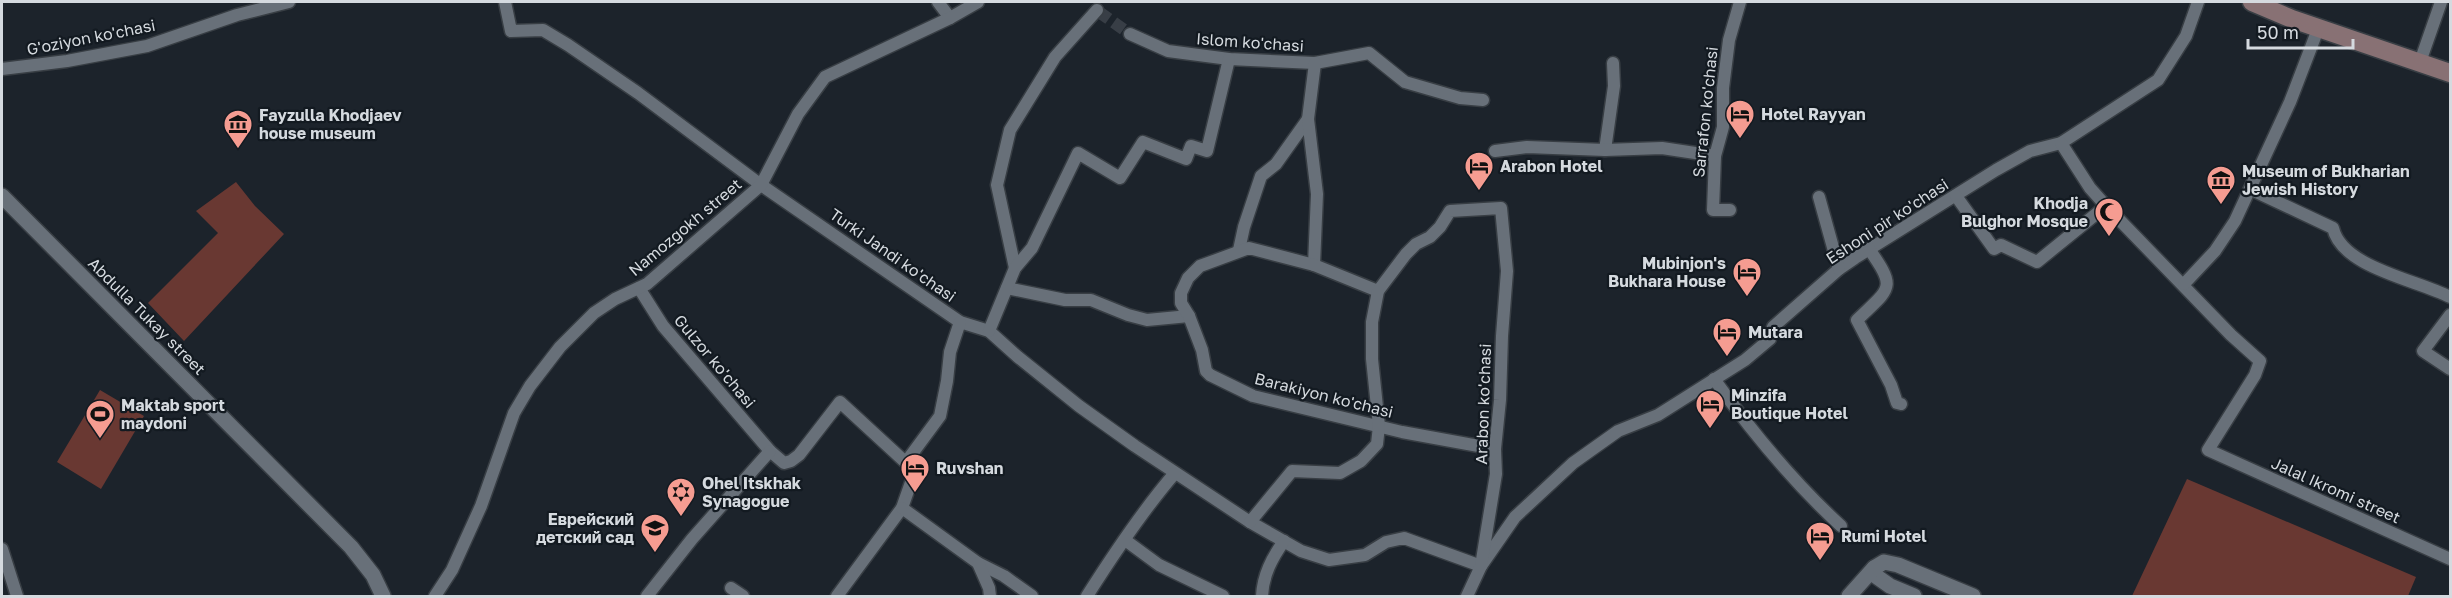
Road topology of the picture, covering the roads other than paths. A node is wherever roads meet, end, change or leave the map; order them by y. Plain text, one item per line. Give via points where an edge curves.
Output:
1 (289, 2) edge
2 (505, 2) edge
3 (938, 2) edge
4 (978, 2) edge
5 (1740, 2) edge
6 (2198, 2) edge
7 (2252, 2) edge
8 (2441, 2) edge
9 (261, 5) edge
10 (1095, 8) edge
11 (950, 18) junction
12 (1130, 34) tunnel mouth
13 (2315, 38) dead end
14 (1229, 59) junction
15 (2420, 62) junction
16 (1315, 63) junction
17 (1613, 63) dead end
18 (2, 69) edge
19 (2451, 73) edge
20 (1483, 100) dead end
21 (1308, 119) junction
22 (2061, 143) junction
23 (1605, 150) junction
24 (1495, 151) dead end
25 (1715, 156) junction
26 (761, 185) junction
27 (2250, 189) junction
28 (2, 196) edge
29 (1956, 196) junction
30 (1819, 197) dead end
31 (2106, 206) junction
32 (1730, 210) dead end
33 (1869, 249) junction
34 (1239, 250) junction
35 (1314, 266) junction
36 (1015, 268) junction
37 (1839, 268) junction
38 (2184, 284) junction
39 (639, 288) junction
40 (1007, 288) junction
41 (1378, 291) junction
42 (2451, 297) edge
43 (2451, 315) edge
44 (1189, 316) junction
45 (960, 322) junction
46 (989, 331) junction
47 (2451, 369) edge
48 (1714, 379) junction
49 (1901, 404) dead end
50 (1379, 426) junction
51 (1495, 448) junction
52 (770, 451) junction
53 (906, 462) junction
54 (1175, 473) junction
55 (902, 508) junction
56 (1250, 522) junction
57 (1841, 526) dead end
58 (1125, 540) junction
59 (1284, 541) junction
60 (2, 549) edge
61 (2451, 560) edge
62 (978, 563) junction
63 (1481, 566) junction
64 (1874, 568) junction
65 (731, 588) dead end
66 (17, 597) edge
67 (383, 597) edge
68 (435, 597) edge
69 (647, 597) edge
70 (743, 597) edge
71 (837, 597) edge
72 (990, 597) edge
73 (1032, 597) edge
74 (1086, 597) edge
75 (1223, 597) edge
76 (1262, 597) edge
77 (1467, 597) edge
78 (1848, 597) edge
79 (1914, 597) edge
80 (1973, 597) edge

1 - 9 street, G'oziyon ko'chasi
2 - 26 street, Turki Jandi ko'chasi via 511,31 543,30 638,93
3 - 11 street
4 - 11 street, Namozgokh street
5 - 25 street, Sarrafon ko'chasi via 1729,40 1723,127
6 - 22 street, Eshoni pir ko'chasi via 2186,36 2158,80
7 - 15 main road
8 - 15 street
9 - 18 street, G'oziyon ko'chasi via 147,46 67,62
10 - 36 street via 1055,57 1010,130 997,185
11 - 26 street, Namozgokh street via 825,77 798,114
12 - 14 street, Islom ko'chasi via 1168,51
13 - 27 street
14 - 16 street, Islom ko'chasi
14 - 36 street via 1207,151 1191,146 1186,159 1143,142 1120,178 1078,153 1032,248
15 - 19 main road
16 - 20 street via 1369,53 1405,82 1460,98
16 - 21 street, Islom ko'chasi
17 - 23 street via 1614,86
21 - 34 street, Islom ko'chasi via 1276,164 1261,176
21 - 35 street, Islom ko'chasi via 1317,194
22 - 29 street, Eshoni pir ko'chasi via 2030,151
22 - 31 street
23 - 24 street via 1527,147
23 - 25 street via 1662,148
25 - 32 street, Sarrafon ko'chasi via 1713,210
26 - 39 street, Namozgokh street
26 - 45 street, Turki Jandi ko'chasi
27 - 38 street via 2215,251
27 - 42 street via 2333,228 2335,238 2364,263
28 - 67 street, Abdulla Tukay street via 351,547 373,575
29 - 31 street via 1994,249 2001,245 2037,261
29 - 33 street, Eshoni pir ko'chasi
30 - 37 street
31 - 38 street
33 - 37 street, Eshoni pir ko'chasi
33 - 49 street via 1887,275 1888,283 1880,298 1857,320 1896,402
34 - 35 street via 1249,248
34 - 44 street, Barakiyon ko'chasi via 1200,266 1188,278 1180,303
35 - 41 street
36 - 40 street
37 - 48 street, Eshoni pir ko'chasi via 1773,327 1770,339
38 - 61 street, Jalal Ikromi street via 2260,361 2208,450
39 - 52 street, Gulzor ko'chasi via 663,326
39 - 68 street, Namozgokh street via 594,313 560,347 530,386 514,414 481,506
40 - 44 street via 1065,300 1091,300 1146,320
40 - 46 street
41 - 50 street via 1372,322 1372,359
41 - 51 street, Arabon ko'chasi via 1406,254 1430,237 1450,211 1501,208 1507,271
43 - 47 street via 2423,351
44 - 50 street, Barakiyon ko'chasi via 1210,375 1253,396
45 - 46 street, Turki Jandi ko'chasi
45 - 53 street via 950,352 940,417
46 - 54 street, Turki Jandi ko'chasi via 1079,406
48 - 57 street via 1782,468
48 - 63 street, Eshoni pir ko'chasi via 1658,415 1618,431 1573,463 1515,518
50 - 51 street, Barakiyon ko'chasi
50 - 56 street via 1377,444 1361,461 1340,473 1292,471
51 - 63 street, Arabon ko'chasi via 1496,474
52 - 53 street via 784,463 791,461 840,402
52 - 69 street
53 - 55 street via 915,471
54 - 56 street, Turki Jandi ko'chasi
54 - 58 street
55 - 62 street
55 - 71 street
56 - 59 street, Turki Jandi ko'chasi
58 - 74 street
58 - 75 street via 1159,565
59 - 63 street, Turki Jandi ko'chasi via 1329,560 1365,555 1386,542 1404,538
59 - 76 street via 1271,561
60 - 66 street
62 - 72 street
62 - 73 street
63 - 77 street, Arabon ko'chasi
64 - 78 street
64 - 79 street via 1873,574 1880,580
64 - 80 street via 1884,562 1898,565
65 - 70 street

